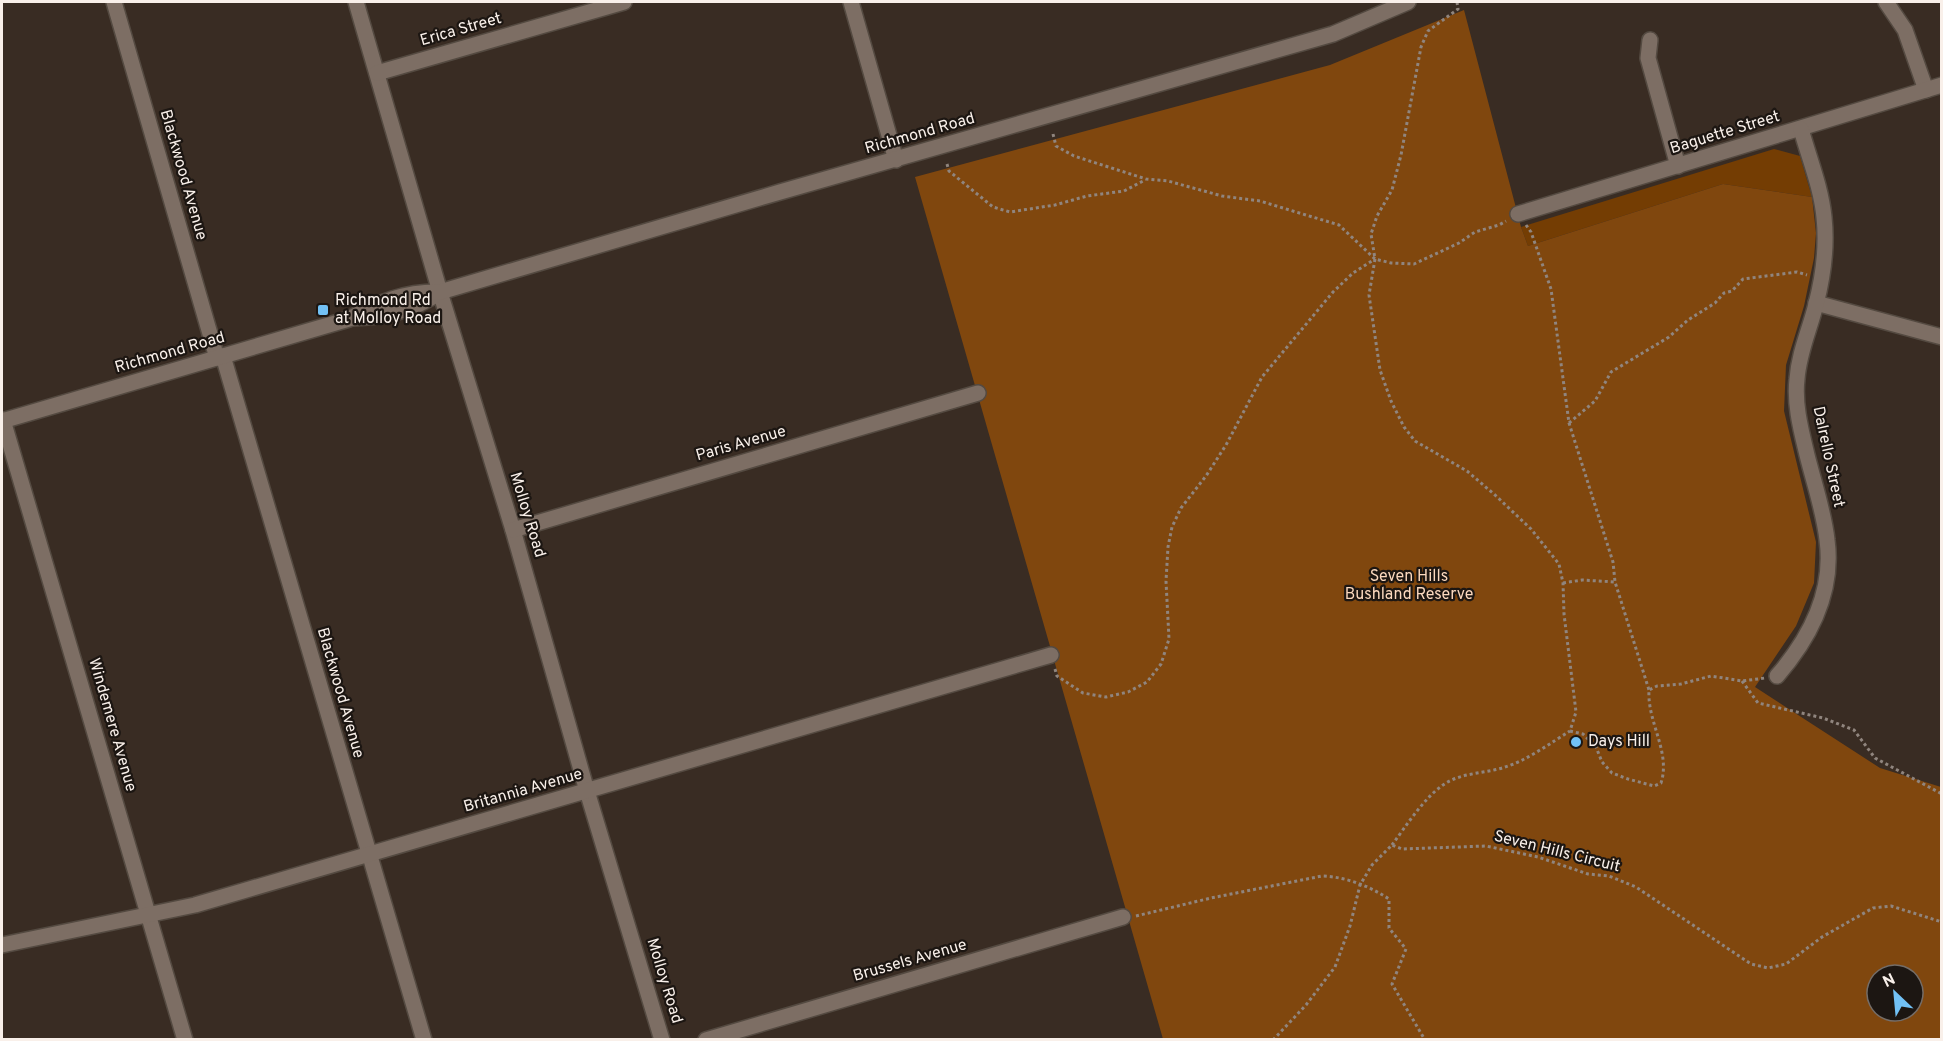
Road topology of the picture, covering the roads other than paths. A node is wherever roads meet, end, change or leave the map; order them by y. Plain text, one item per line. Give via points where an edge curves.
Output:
1 (114, 2) edge
2 (356, 2) edge
3 (624, 2) edge
4 (851, 2) edge
5 (1408, 2) edge
6 (1886, 2) edge
7 (1650, 40) dead end
8 (377, 73) junction
9 (1941, 85) edge
10 (1926, 90) junction
11 (1801, 129) junction
12 (896, 160) junction
13 (1678, 166) junction
14 (1518, 214) road end
15 (440, 292) junction
16 (1816, 303) junction
17 (1941, 337) edge
18 (220, 357) junction
19 (978, 393) dead end
20 (2, 421) edge
21 (513, 530) junction
22 (1050, 655) road end
23 (1777, 676) road end
24 (587, 791) junction
25 (369, 855) junction
26 (149, 916) junction
27 (1123, 917) road end
28 (2, 945) edge
29 (185, 1040) edge
30 (424, 1040) edge
31 (662, 1040) edge
32 (706, 1040) edge

1 - 18 street, Blackwood Avenue
2 - 8 street, Molloy Road
3 - 8 street, Erica Street
4 - 12 street
5 - 12 street, Richmond Road via 1333,34
6 - 10 street via 1905,30
7 - 13 street via 1648,58
8 - 15 street, Molloy Road
9 - 10 street, Baguette Street
10 - 11 street, Baguette Street
11 - 13 street, Baguette Street
11 - 16 street, Dalrello Street via 1824,218 1824,254
12 - 15 street, Richmond Road
13 - 14 street, Baguette Street
15 - 18 street, Richmond Road via 423,304 377,318 349,319
15 - 21 street, Molloy Road
16 - 17 street
16 - 23 street, Dalrello Street via 1797,380 1798,420 1827,538 1829,570 1808,635
18 - 20 street, Richmond Road
18 - 25 street, Blackwood Avenue
19 - 21 street, Paris Avenue
20 - 26 street, Windemere Avenue
21 - 24 street, Molloy Road
22 - 24 street, Britannia Avenue
24 - 25 street, Britannia Avenue
24 - 31 street, Molloy Road
25 - 26 street, Britannia Avenue
25 - 30 street, Blackwood Avenue
26 - 28 street, Britannia Avenue
26 - 29 street, Windemere Avenue
27 - 32 street, Brussels Avenue

